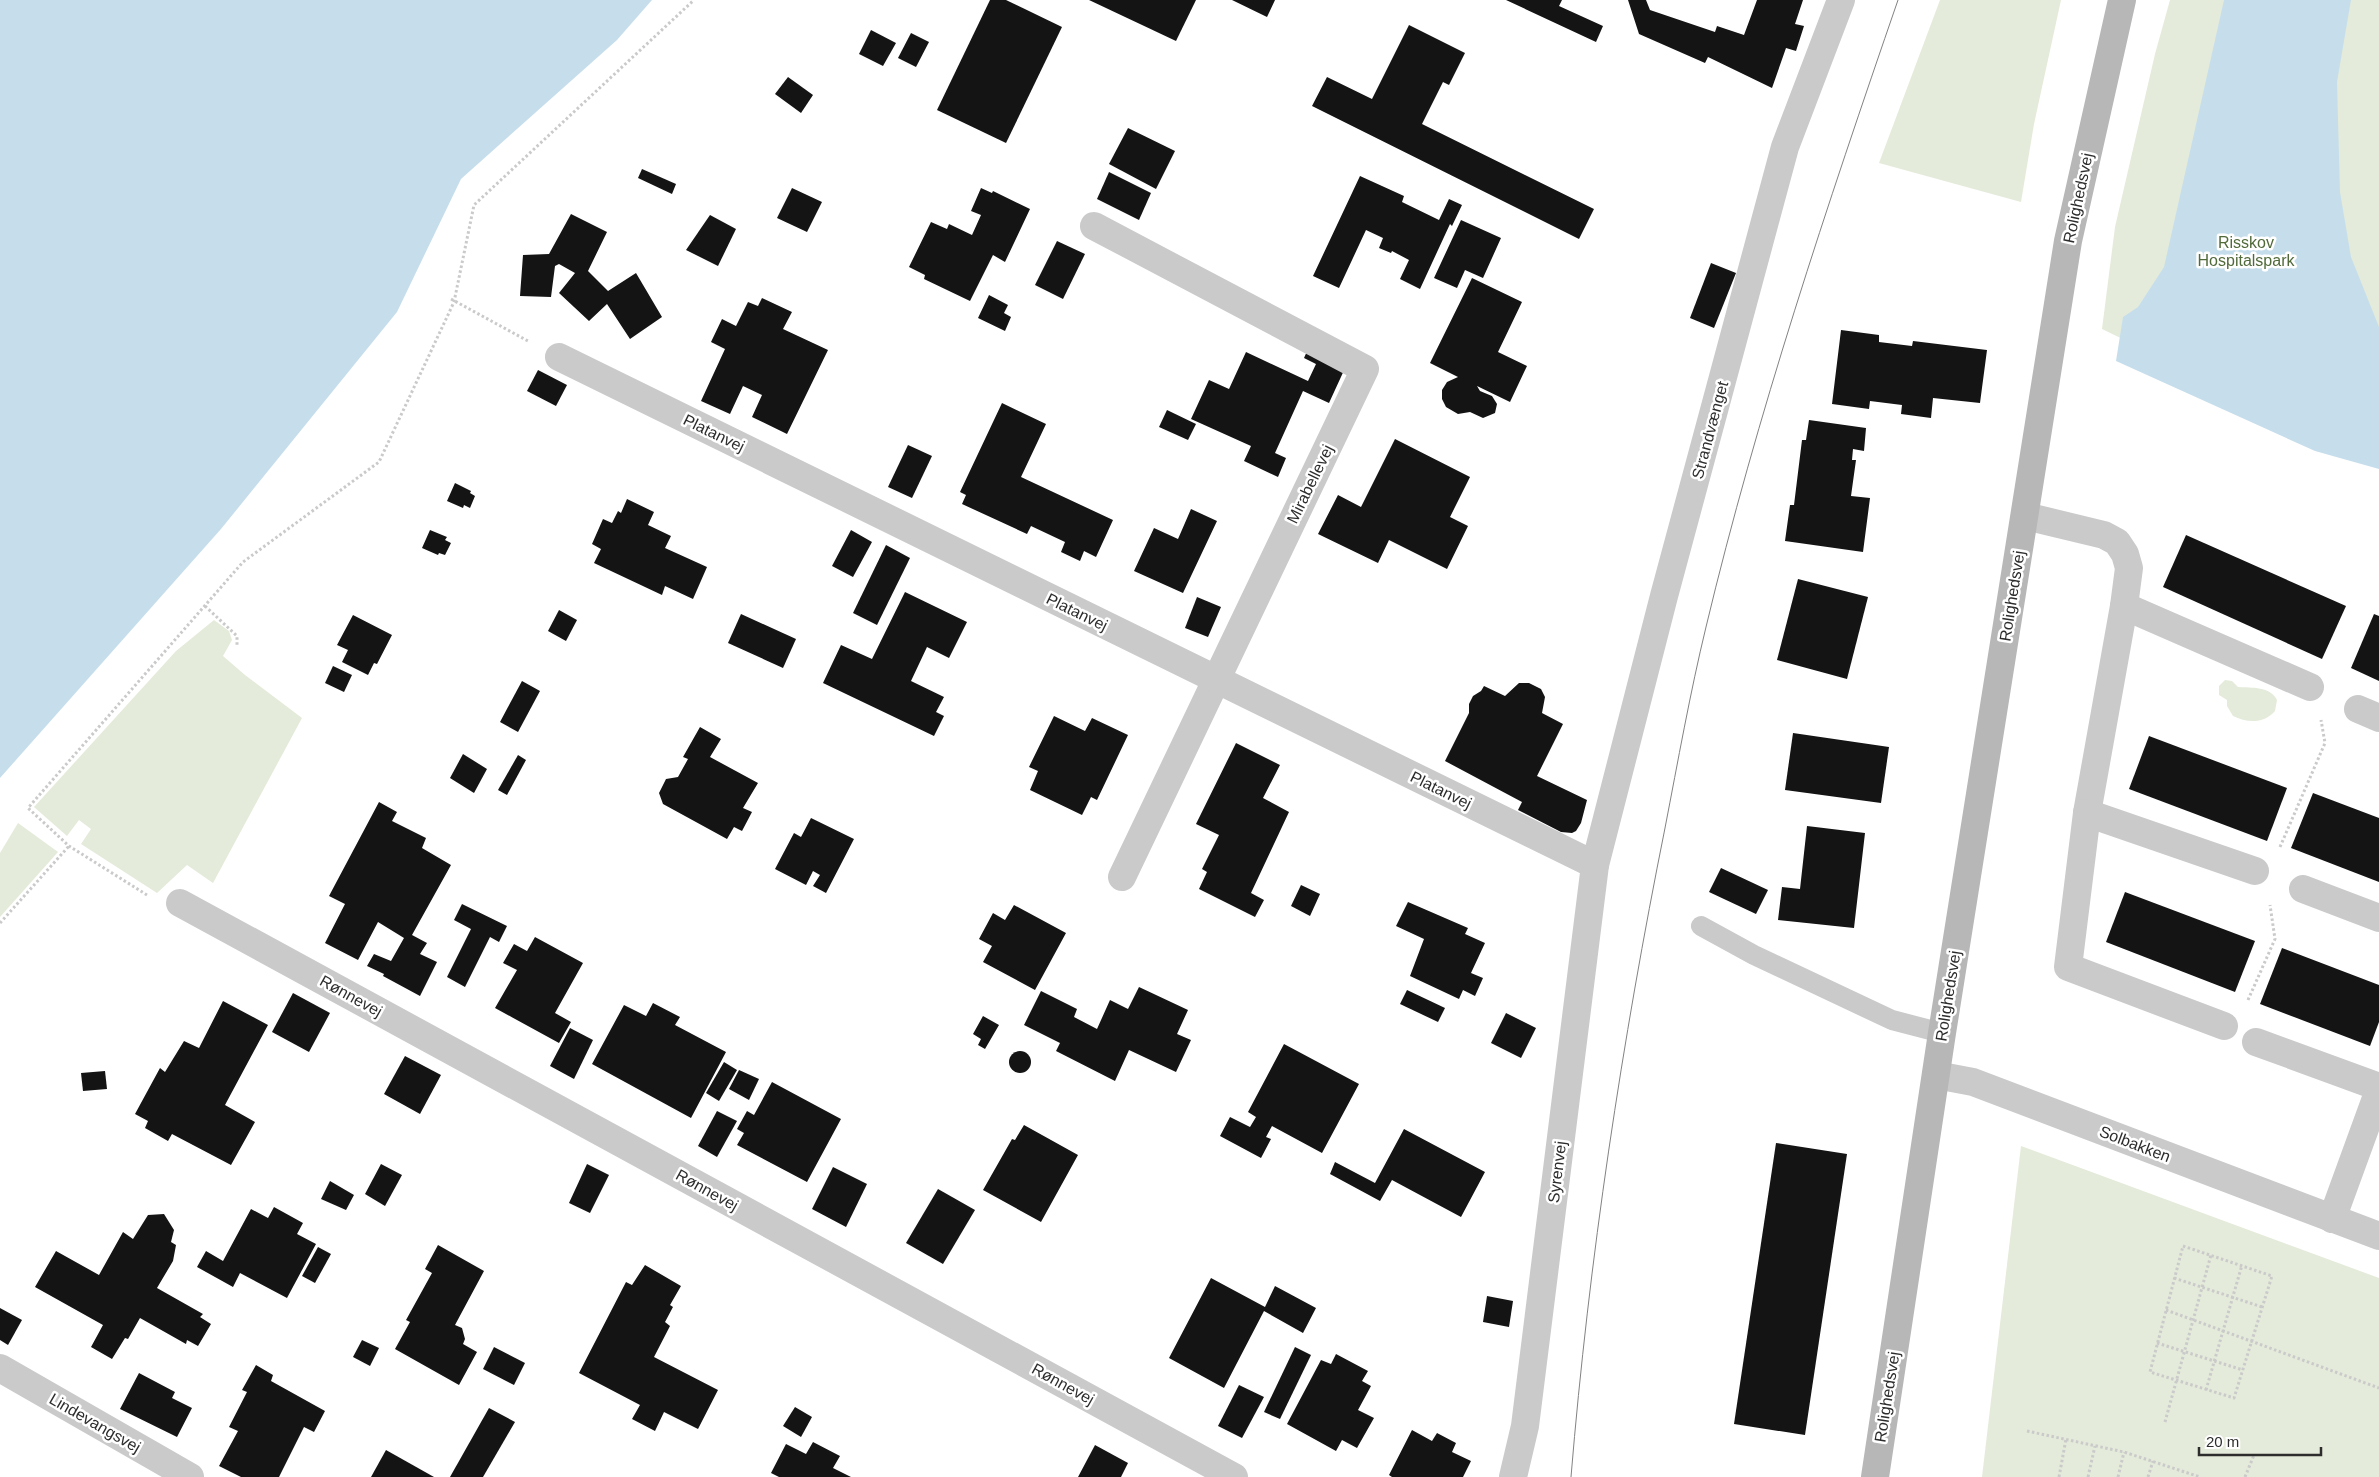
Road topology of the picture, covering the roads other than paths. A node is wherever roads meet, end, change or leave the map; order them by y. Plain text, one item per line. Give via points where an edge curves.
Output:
1 (1841, 0) edge
2 (2122, 0) edge
3 (1094, 226) dead end
4 (560, 357) road end
5 (2025, 516) junction
6 (2124, 606) junction
7 (1215, 680) junction
8 (2310, 687) dead end
9 (2087, 813) junction
10 (1595, 865) junction
11 (2255, 872) dead end
12 (1122, 877) dead end
13 (2304, 889) dead end
14 (180, 903) road end
15 (2379, 918) edge
16 (1701, 926) dead end
17 (2224, 1026) road end
18 (1942, 1033) junction
19 (2256, 1042) dead end
20 (1936, 1075) junction
21 (2379, 1089) edge
22 (2332, 1219) junction
23 (2379, 1236) edge
24 (0, 1368) edge
25 (190, 1477) edge
26 (1234, 1477) edge
27 (1513, 1477) edge
28 (1875, 1477) edge

1 - 10 street, Strandvænget via 1785,147
2 - 5 street, Rolighedsvej via 2068,241
3 - 7 street, Mirabellevej via 1365,369
4 - 7 street, Platanvej
5 - 6 street via 2104,535 2117,542 2129,568
5 - 18 street, Rolighedsvej
6 - 8 street
6 - 9 street
7 - 10 street, Platanvej
7 - 12 street, Mirabellevej
9 - 11 street
9 - 17 street via 2068,967
10 - 27 street, Syrenvej via 1524,1426
13 - 15 street
14 - 26 street, Rønnevej
16 - 18 lane via 1754,955 1892,1020
18 - 20 street, Rolighedsvej
19 - 21 street
20 - 22 street, Solbakken via 1973,1082
20 - 28 street, Rolighedsvej
21 - 22 street
22 - 23 street, Solbakken
24 - 25 street, Lindevangsvej

